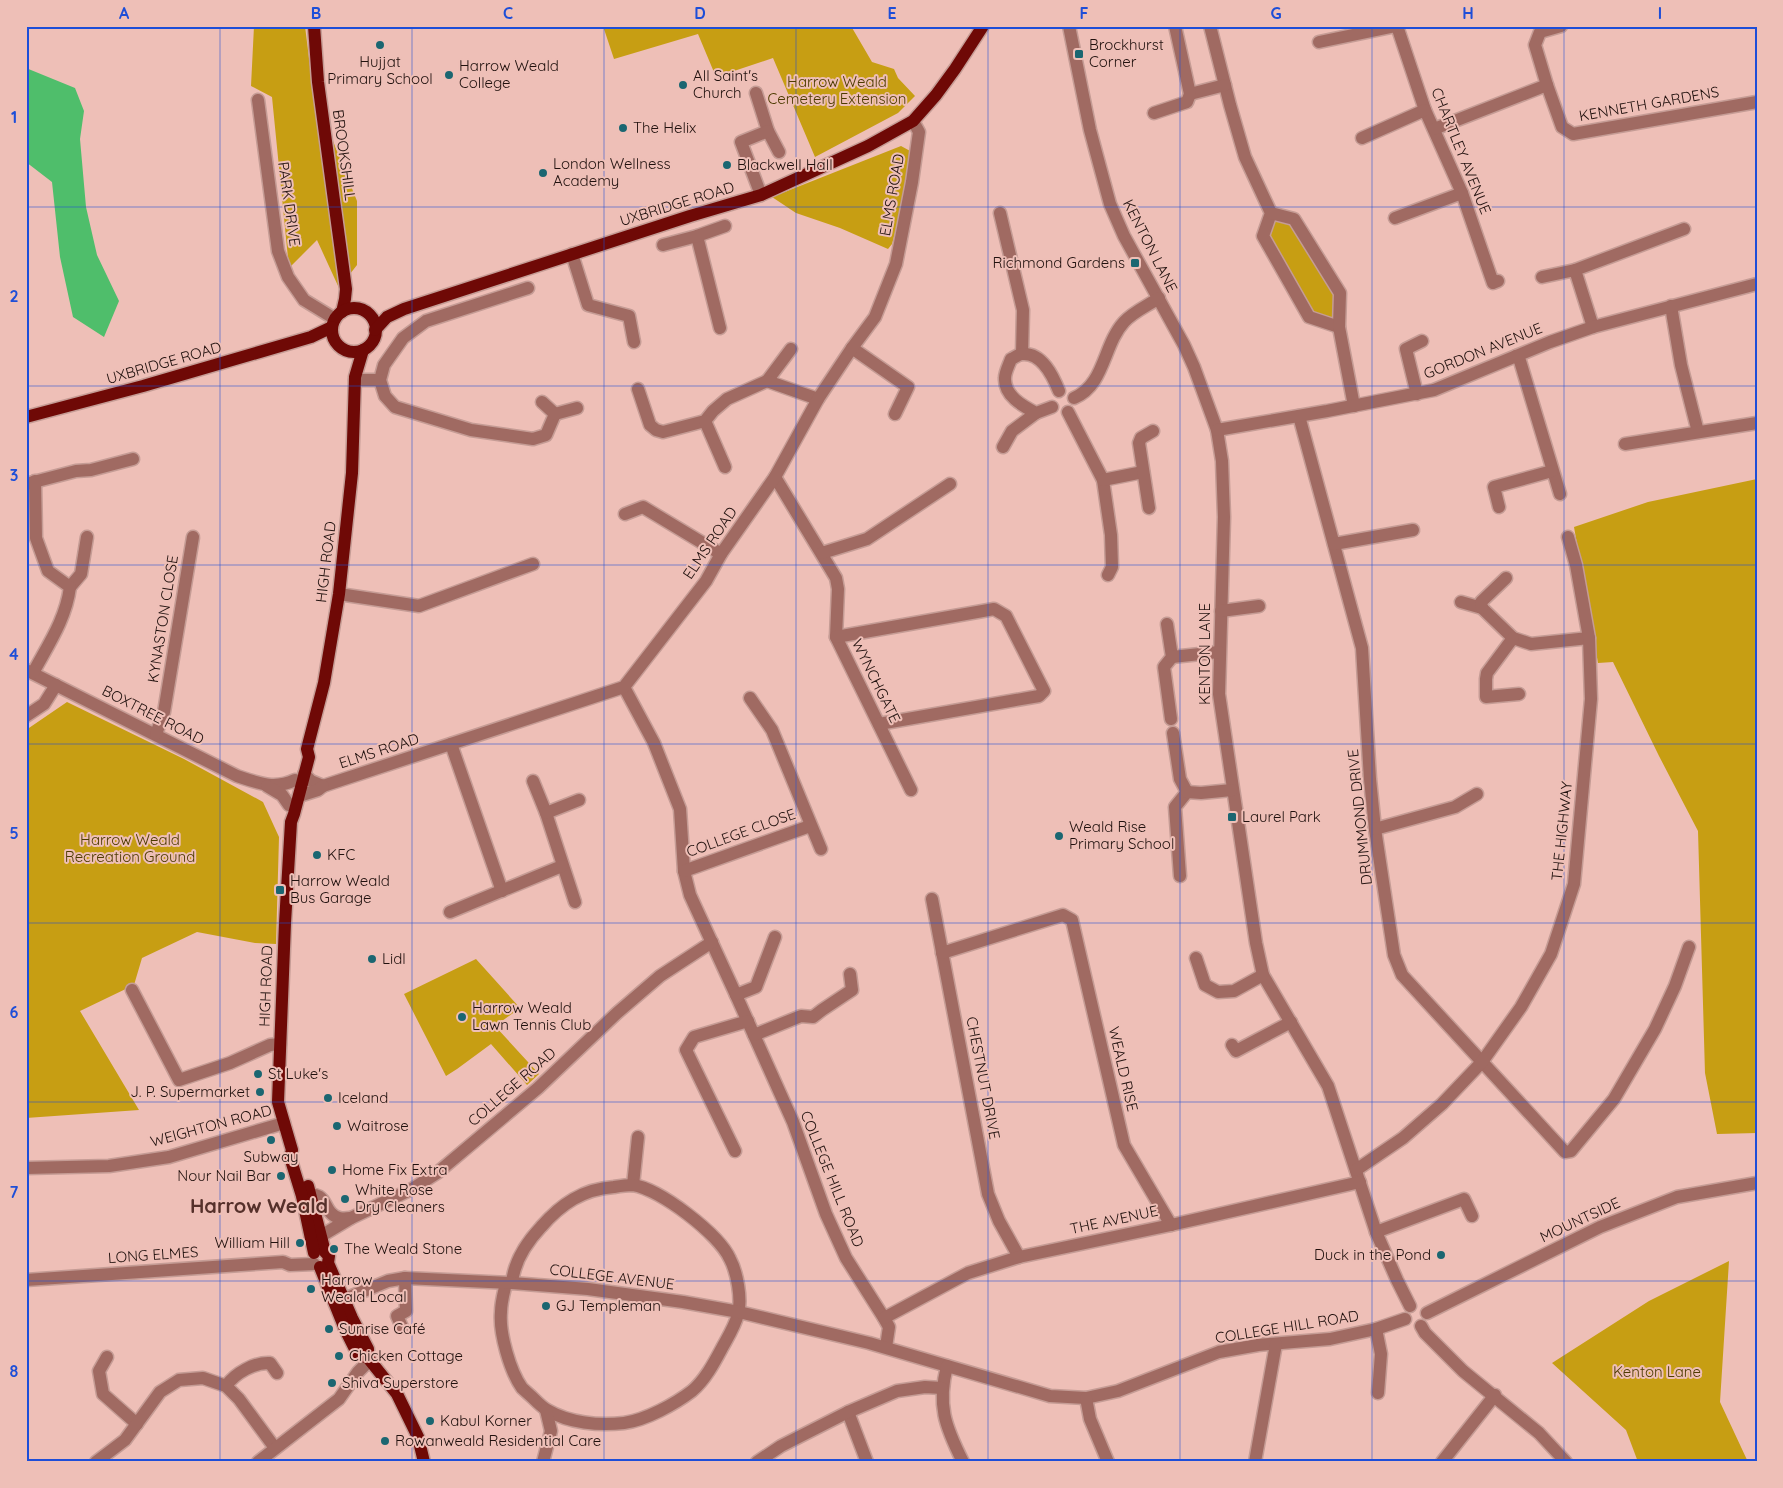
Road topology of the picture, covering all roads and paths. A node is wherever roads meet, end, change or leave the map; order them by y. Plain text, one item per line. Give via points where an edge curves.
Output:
1 (314, 26) edge
2 (983, 26) edge
3 (1069, 26) edge
4 (1175, 26) edge
5 (1210, 26) edge
6 (1397, 26) edge
7 (1562, 26) edge
8 (1319, 42) dead end
9 (1226, 85) junction
10 (1548, 85) junction
11 (756, 93) dead end
12 (1190, 94) junction
13 (258, 100) dead end
14 (1757, 102) edge
15 (1425, 110) junction
16 (1154, 113) dead end
17 (913, 121) junction
18 (1434, 129) junction
19 (768, 131) junction
20 (1362, 138) dead end
21 (779, 152) dead end
22 (1462, 193) junction
23 (761, 195) junction
24 (700, 213) junction
25 (1000, 213) dead end
26 (1271, 213) junction
27 (1395, 218) dead end
28 (725, 226) dead end
29 (1684, 229) dead end
30 (702, 234) junction
31 (663, 245) dead end
32 (572, 254) junction
33 (1575, 270) junction
34 (513, 273) junction
35 (1542, 277) dead end
36 (1498, 281) dead end
37 (1757, 284) edge
38 (346, 289) junction
39 (1159, 298) junction
40 (1671, 306) junction
41 (356, 308) junction
42 (370, 315) junction
43 (387, 317) junction
44 (336, 319) junction
45 (1339, 327) junction
46 (1593, 327) junction
47 (720, 328) dead end
48 (375, 330) junction
49 (311, 337) junction
50 (334, 341) junction
51 (634, 342) dead end
52 (1422, 342) dead end
53 (852, 348) junction
54 (792, 349) dead end
55 (363, 350) junction
56 (346, 351) junction
57 (1022, 354) junction
58 (1516, 356) junction
59 (355, 378) junction
60 (380, 380) junction
61 (767, 381) junction
62 (638, 389) dead end
63 (1059, 391) junction
64 (1416, 394) junction
65 (1074, 398) junction
66 (818, 399) junction
67 (542, 402) dead end
68 (1354, 406) junction
69 (1052, 407) junction
70 (577, 408) dead end
71 (1068, 412) junction
72 (1036, 413) junction
73 (555, 414) junction
74 (895, 414) dead end
75 (1299, 416) junction
76 (26, 417) edge
77 (705, 420) junction
78 (1757, 423) edge
79 (1217, 430) junction
80 (1153, 431) dead end
81 (1698, 432) junction
82 (1625, 444) dead end
83 (1004, 447) dead end
84 (133, 460) dead end
85 (725, 467) dead end
86 (1144, 472) junction
87 (1552, 472) junction
88 (775, 477) junction
89 (1102, 480) junction
90 (31, 482) edge
91 (950, 484) dead end
92 (1560, 494) dead end
93 (1499, 507) dead end
94 (1149, 508) dead end
95 (626, 514) dead end
96 (1413, 530) dead end
97 (193, 536) dead end
98 (87, 537) dead end
99 (1568, 537) dead end
100 (1334, 544) junction
101 (822, 553) junction
102 (721, 554) junction
103 (533, 564) dead end
104 (1108, 575) dead end
105 (1506, 578) dead end
106 (70, 587) junction
107 (339, 594) junction
108 (1461, 602) dead end
109 (1259, 606) dead end
110 (1482, 608) junction
111 (1221, 610) junction
112 (1167, 624) dead end
113 (836, 636) junction
114 (1514, 638) junction
115 (1588, 638) junction
116 (1220, 652) junction
117 (1172, 657) junction
118 (29, 672) edge
119 (56, 685) junction
120 (624, 687) junction
121 (1519, 694) dead end
122 (750, 698) dead end
123 (26, 716) edge
124 (1171, 719) dead end
125 (878, 724) junction
126 (1173, 732) dead end
127 (156, 734) junction
128 (451, 744) junction
129 (300, 777) junction
130 (533, 781) dead end
131 (267, 786) junction
132 (323, 786) junction
133 (911, 790) dead end
134 (1232, 790) junction
135 (1187, 792) junction
136 (1477, 794) dead end
137 (579, 800) dead end
138 (294, 801) junction
139 (546, 813) junction
140 (810, 826) junction
141 (1375, 829) junction
142 (821, 849) dead end
143 (562, 866) junction
144 (684, 871) junction
145 (1180, 876) dead end
146 (502, 891) junction
147 (932, 898) dead end
148 (575, 902) dead end
149 (450, 912) dead end
150 (775, 937) dead end
151 (712, 942) junction
152 (1689, 947) dead end
153 (942, 953) junction
154 (1196, 958) dead end
155 (850, 974) dead end
156 (1263, 976) junction
157 (132, 990) dead end
158 (736, 995) junction
159 (748, 1021) junction
160 (1291, 1022) junction
161 (754, 1035) junction
162 (280, 1044) junction
163 (1232, 1045) dead end
164 (1482, 1062) junction
165 (284, 1123) junction
166 (638, 1137) dead end
167 (735, 1150) dead end
168 (26, 1168) edge
169 (1358, 1176) junction
170 (1757, 1184) edge
171 (633, 1185) junction
172 (306, 1195) junction
173 (1472, 1216) dead end
174 (351, 1218) junction
175 (1171, 1225) junction
176 (1376, 1232) junction
177 (321, 1236) junction
178 (1019, 1257) junction
179 (319, 1259) junction
180 (405, 1278) junction
181 (26, 1280) edge
182 (509, 1283) junction
183 (340, 1301) junction
184 (1410, 1306) junction
185 (738, 1312) junction
186 (1427, 1313) junction
187 (884, 1318) junction
188 (1405, 1319) junction
189 (1421, 1326) junction
190 (402, 1327) dead end
191 (1376, 1329) junction
192 (1276, 1344) junction
193 (886, 1347) junction
194 (107, 1357) dead end
195 (369, 1359) junction
196 (947, 1366) junction
197 (277, 1373) dead end
198 (226, 1386) junction
199 (942, 1388) junction
200 (1378, 1393) dead end
201 (1494, 1395) junction
202 (1086, 1398) junction
203 (546, 1410) junction
204 (848, 1412) junction
205 (568, 1420) junction
206 (137, 1424) junction
207 (550, 1431) junction
208 (274, 1448) junction
209 (96, 1462) edge
210 (258, 1462) edge
211 (424, 1462) edge
212 (543, 1462) edge
213 (757, 1462) edge
214 (867, 1462) edge
215 (963, 1462) edge
216 (1108, 1462) edge
217 (1255, 1462) edge
218 (1442, 1462) edge
219 (1566, 1462) edge

1 - 38 main road, BROOKSHILL via 318,82
2 - 17 main road, UXBRIDGE ROAD via 946,82
3 - 39 street, KENTON LANE via 1090,130 1110,204
4 - 12 street
5 - 9 street
6 - 8 street
6 - 15 street, CHARTLEY AVENUE
7 - 10 street, KENNETH GARDENS via 1540,32 1535,45
9 - 12 street
9 - 26 street via 1245,157
10 - 14 street, KENNETH GARDENS via 1562,127 1573,134
10 - 18 street
11 - 19 street
12 - 16 street via 1187,102
13 - 44 street, PARK DRIVE via 278,250 288,277 304,300
15 - 18 street, CHARTLEY AVENUE
15 - 20 street
17 - 23 main road, UXBRIDGE ROAD via 868,146
17 - 53 street, ELMS ROAD via 919,132 896,264 875,317
18 - 22 street, CHARTLEY AVENUE
19 - 21 street
19 - 23 street via 741,142
22 - 27 street
22 - 36 street, CHARTLEY AVENUE via 1493,283
23 - 24 main road, UXBRIDGE ROAD
24 - 30 street
24 - 32 main road, UXBRIDGE ROAD
25 - 57 street via 1023,310
26 - 45 street via 1294,219 1340,293
26 - 45 street via 1263,236 1309,317
28 - 30 street
29 - 33 street
30 - 31 street
30 - 47 street
32 - 34 main road, UXBRIDGE ROAD
32 - 51 street via 588,305 629,316
33 - 35 street
33 - 46 street
34 - 43 main road, UXBRIDGE ROAD
34 - 60 street via 523,289 426,321 403,338 384,365
37 - 40 street, GORDON AVENUE
38 - 41 main road, BROOKSHILL
38 - 44 main road, BROOKSHILL via 346,299
39 - 65 street via 1123,323 1098,376
39 - 79 street, KENTON LANE via 1194,367
40 - 46 street, GORDON AVENUE
40 - 81 street via 1681,365
41 - 42 main road
41 - 44 main road
42 - 43 main road, UXBRIDGE ROAD
42 - 48 main road
43 - 48 main road, UXBRIDGE ROAD
44 - 49 main road, UXBRIDGE ROAD
44 - 50 main road
45 - 68 street
46 - 58 street, GORDON AVENUE
48 - 55 main road via 374,340
49 - 50 main road, UXBRIDGE ROAD
49 - 76 main road, UXBRIDGE ROAD
50 - 56 main road
52 - 64 street via 1406,349
53 - 66 street, ELMS ROAD
53 - 74 street via 908,387
54 - 61 street
55 - 56 main road
55 - 59 main road, HIGH ROAD
56 - 59 main road, HIGH ROAD
57 - 63 street via 1034,357 1048,367
57 - 72 street via 1011,359 1004,379 1008,391 1019,403
58 - 64 street, GORDON AVENUE via 1434,390
58 - 87 street
59 - 60 street
59 - 107 main road, HIGH ROAD via 352,473
60 - 73 street via 385,396 395,407 471,430 533,439 546,435
61 - 66 street
61 - 77 street via 727,399
62 - 77 street via 650,425 656,430 667,432
63 - 65 street via 1070,392
63 - 69 street via 1053,396
64 - 68 street, GORDON AVENUE
65 - 71 street via 1074,406
66 - 88 street, ELMS ROAD
67 - 73 street
68 - 75 street, GORDON AVENUE
69 - 71 street via 1061,413
69 - 72 street
70 - 73 street
71 - 89 street
72 - 83 street via 1012,431
75 - 79 street, GORDON AVENUE
75 - 100 street, DRUMMOND DRIVE
77 - 85 street
78 - 81 street
79 - 111 street, KENTON LANE via 1223,492
80 - 86 street via 1139,443
81 - 82 street
84 - 90 street
86 - 89 street
86 - 94 street
87 - 92 street
87 - 93 street via 1494,487
88 - 101 street, WYNCHGATE
88 - 102 street, ELMS ROAD
89 - 104 street via 1111,536 1112,567
90 - 106 street via 36,538 48,571
91 - 101 street via 867,539
95 - 102 street via 643,507
96 - 100 street
97 - 127 street, KYNASTON CLOSE via 164,712
98 - 106 street via 81,574
99 - 115 street, THE HIGHWAY
100 - 141 street, DRUMMOND DRIVE via 1362,648
101 - 113 street, WYNCHGATE via 836,578 838,589
102 - 120 street, ELMS ROAD via 706,581
103 - 107 street via 419,606
105 - 110 street via 1481,602
106 - 118 street via 68,604 60,623
107 - 129 main road, HIGH ROAD via 324,683 308,749 302,755
108 - 110 street
109 - 111 street
110 - 114 street
111 - 116 street, KENTON LANE
112 - 117 street
113 - 125 street, WYNCHGATE
113 - 125 street via 994,609 1006,616 1044,691 1039,696
114 - 115 street via 1531,644
114 - 121 street via 1487,673 1486,697
115 - 164 street, THE HIGHWAY via 1591,699 1574,884 1551,954 1521,1007
116 - 117 street
116 - 134 street, KENTON LANE via 1219,694
117 - 124 street via 1164,667
118 - 119 street, BOXTREE ROAD
119 - 123 street via 44,704
119 - 127 street, BOXTREE ROAD
120 - 128 street, ELMS ROAD
120 - 144 street, COLLEGE HILL ROAD via 654,743 680,809
122 - 140 street, COLLEGE CLOSE via 772,730
125 - 133 street, WYNCHGATE
126 - 135 street via 1180,779
127 - 131 street, BOXTREE ROAD via 237,776
128 - 132 street, ELMS ROAD
128 - 146 street
129 - 131 street, BOXTREE ROAD via 285,785
129 - 132 street
129 - 138 main road, HIGH ROAD
130 - 139 street
131 - 138 street, BOXTREE ROAD
132 - 138 street, ELMS ROAD
134 - 135 street
134 - 156 street, KENTON LANE
135 - 145 street via 1175,807
136 - 141 street via 1455,808
137 - 139 street
138 - 162 main road, HIGH ROAD via 288,813
139 - 143 street
140 - 142 street, COLLEGE CLOSE
140 - 144 street, COLLEGE CLOSE
141 - 164 street, DRUMMOND DRIVE via 1394,955 1402,976
143 - 146 street
143 - 148 street
144 - 151 street, COLLEGE HILL ROAD via 690,895
146 - 149 street
147 - 153 street, CHESTNUT DRIVE
150 - 158 street via 756,987
151 - 158 street, COLLEGE HILL ROAD
151 - 174 street, COLLEGE ROAD via 660,976 538,1088 437,1173 412,1189
152 - 164 street, DRUMMOND DRIVE via 1655,1029 1614,1100 1571,1151 1565,1152
153 - 175 street, WEALD RISE via 1063,915 1072,920 1124,1145
153 - 178 street, CHESTNUT DRIVE via 988,1194
154 - 156 street via 1205,985 1218,992 1234,991
155 - 161 street via 852,990 813,1017 801,1016
156 - 160 street, KENTON LANE
157 - 162 street via 179,1080
158 - 159 street, COLLEGE HILL ROAD
159 - 161 street, COLLEGE HILL ROAD
159 - 167 street via 694,1037 686,1050
160 - 163 street via 1236,1051
160 - 169 street, KENTON LANE via 1328,1086
161 - 187 street, COLLEGE HILL ROAD via 793,1122 838,1241
162 - 165 main road, HIGH ROAD via 278,1102
164 - 169 street, THE HIGHWAY via 1442,1104
165 - 168 street, WEIGHTON ROAD via 169,1157 109,1166
165 - 172 main road, HIGH ROAD via 292,1150 298,1154
166 - 171 street
169 - 175 street, THE AVENUE
169 - 176 street, KENTON LANE
170 - 186 street, MOUNTSIDE via 1677,1197 1600,1227
171 - 182 street via 601,1188 576,1196 552,1213 532,1237
171 - 185 street via 650,1190 685,1212 711,1234 730,1258 739,1290
172 - 174 street via 322,1197 338,1218
172 - 177 main road, HIGH ROAD
172 - 179 main road, HIGH ROAD
173 - 176 street via 1464,1199
174 - 177 street, COLLEGE ROAD
175 - 178 street, THE AVENUE
176 - 184 street, KENTON LANE
177 - 179 main road, HIGH ROAD
178 - 187 street, THE AVENUE via 968,1273
179 - 181 street, LONG ELMES via 290,1265 283,1262
179 - 183 main road, HIGH ROAD
180 - 182 street, COLLEGE AVENUE
180 - 183 street, COLLEGE AVENUE via 388,1281
180 - 190 street via 406,1311 397,1316
182 - 185 street, COLLEGE AVENUE via 588,1289
182 - 203 street via 501,1320 510,1363 522,1388
183 - 195 main road, HIGH ROAD via 344,1329 357,1353
184 - 186 street via 1420,1305
184 - 188 street
185 - 193 street, COLLEGE AVENUE
185 - 205 street via 713,1365 693,1390 675,1402 624,1423
186 - 189 street
187 - 193 street, COLLEGE HILL ROAD via 889,1327
188 - 189 street via 1411,1326
188 - 191 street, COLLEGE HILL ROAD
189 - 201 street via 1463,1371
191 - 192 street, COLLEGE HILL ROAD via 1330,1339
191 - 200 street via 1381,1354
192 - 202 street, COLLEGE HILL ROAD via 1219,1352 1118,1391
192 - 217 street
193 - 196 street, COLLEGE HILL ROAD
194 - 206 street via 99,1371 103,1394
195 - 208 street via 339,1399
195 - 211 main road, HIGH ROAD via 397,1394 418,1437
196 - 199 street
196 - 202 street, COLLEGE HILL ROAD via 1050,1396
197 - 198 street via 270,1363 260,1362 232,1378
198 - 206 street via 203,1378 179,1380 160,1392
198 - 208 street
199 - 204 street via 897,1391
199 - 215 street via 942,1408
201 - 218 street
201 - 219 street via 1539,1433
202 - 216 street via 1090,1419
203 - 205 street
203 - 207 street
204 - 213 street
204 - 214 street
205 - 207 street
206 - 209 street via 124,1440
207 - 212 street
208 - 210 street

